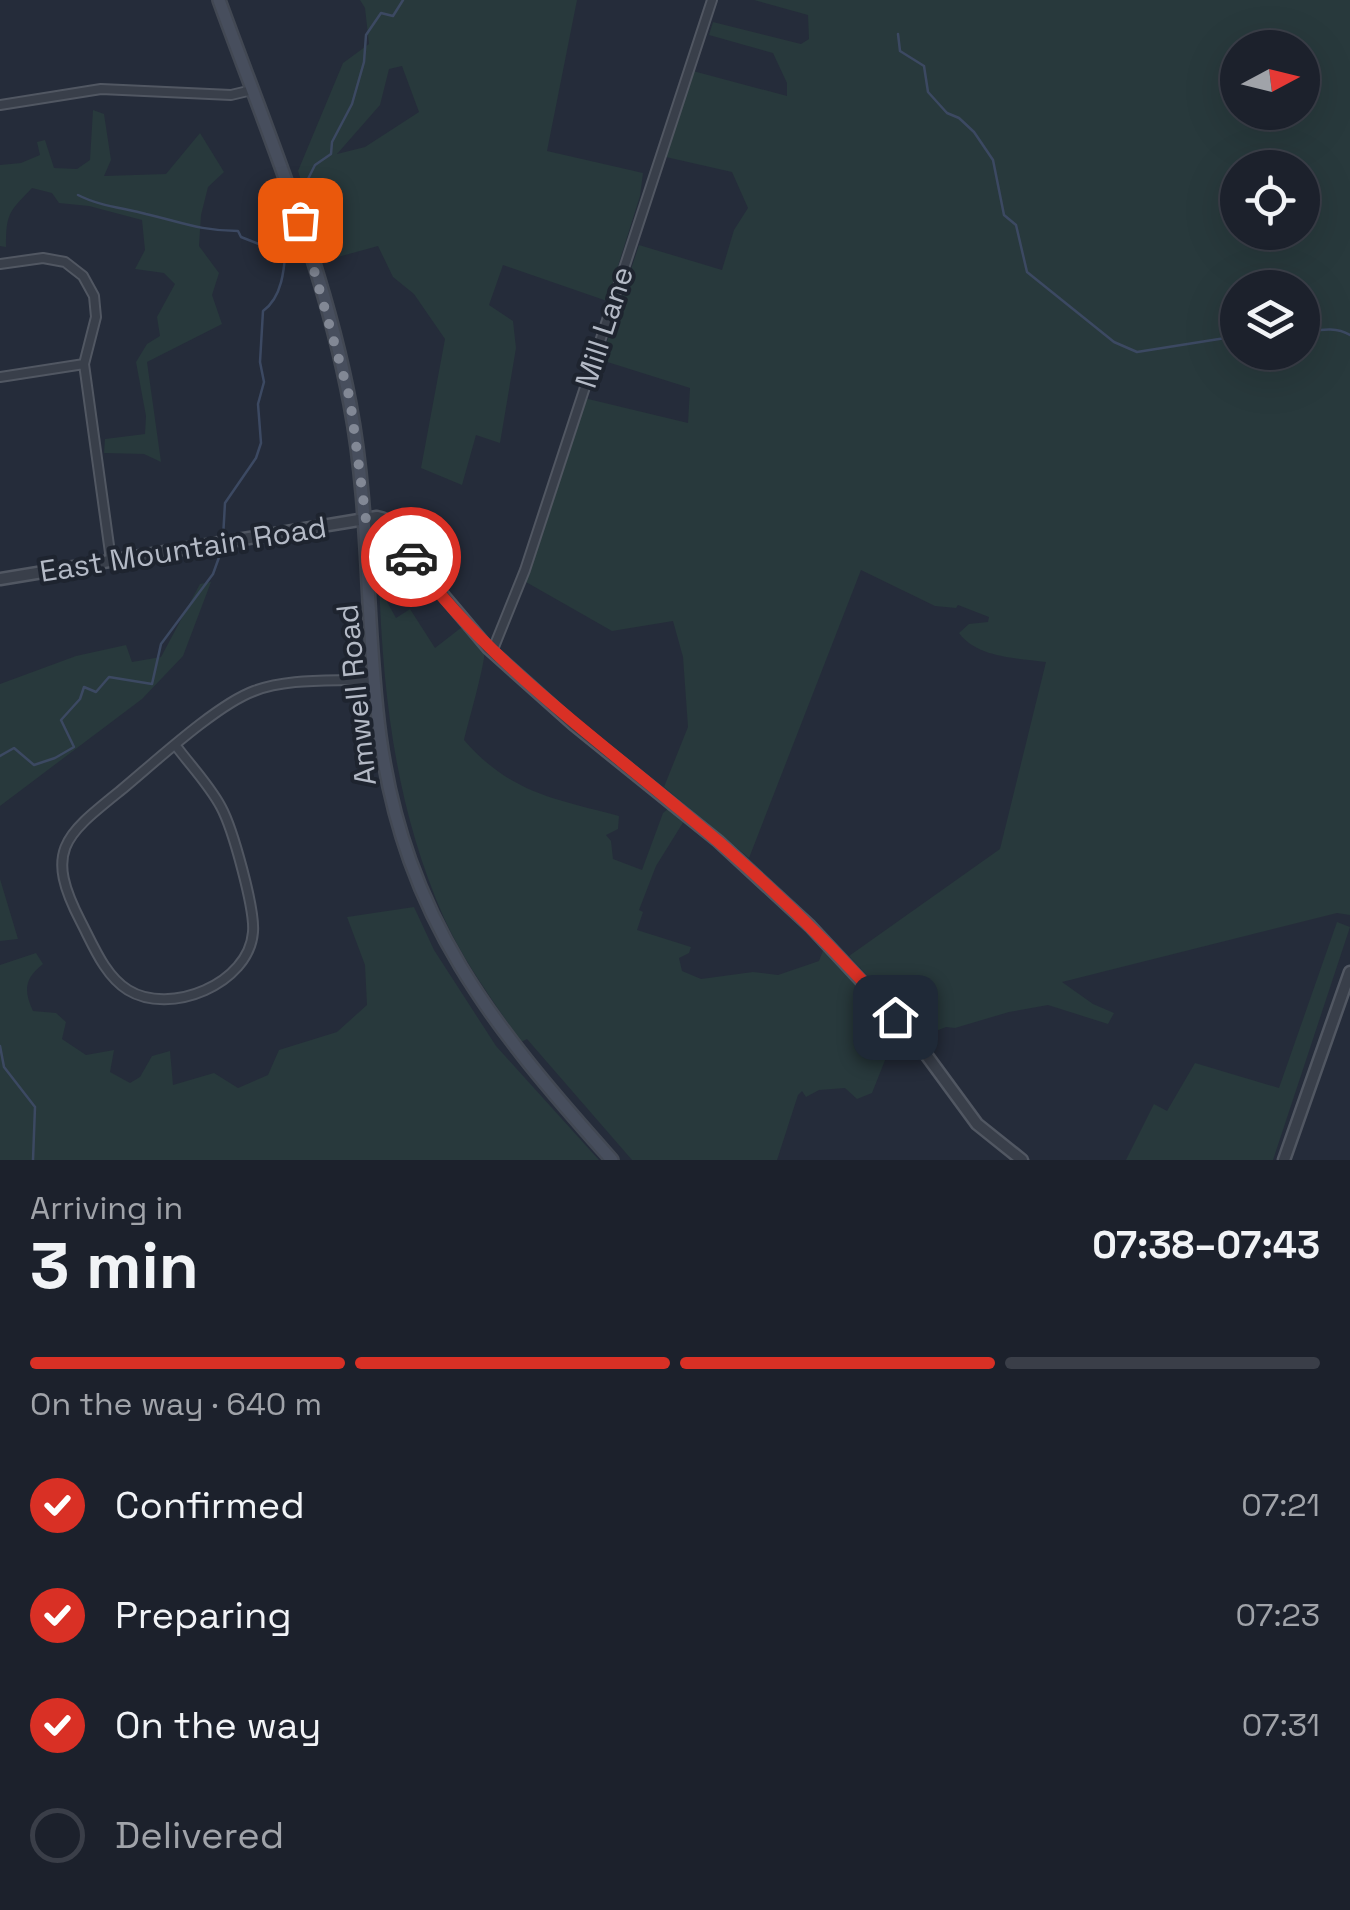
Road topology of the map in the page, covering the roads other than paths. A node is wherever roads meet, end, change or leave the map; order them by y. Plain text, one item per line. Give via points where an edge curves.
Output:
1 (219, 0) edge
2 (712, 0) edge
3 (252, 90) junction
4 (0, 104) edge
5 (0, 264) edge
6 (84, 364) junction
7 (0, 377) edge
8 (366, 520) junction
9 (399, 542) junction
10 (368, 556) junction
11 (112, 560) junction
12 (0, 579) edge
13 (492, 652) junction
14 (375, 679) junction
15 (176, 746) junction
16 (1350, 972) edge
17 (612, 1160) edge
18 (1022, 1160) edge
19 (1284, 1160) edge

1 - 3 main road, Amwell Road
2 - 13 street, Mill Lane via 525,570
3 - 4 street via 231,95 101,89
3 - 8 main road, Amwell Road via 300,220 338,352
5 - 6 street via 54,259 83,276 96,308
6 - 7 street
6 - 11 street
8 - 9 street, East Mountain Road via 389,520
8 - 10 main road, Amwell Road
8 - 11 street, East Mountain Road
9 - 10 street via 384,536
9 - 13 street, East Mountain Road
10 - 14 main road, Amwell Road
11 - 12 street, East Mountain Road
13 - 18 street, East Mountain Road via 784,901 911,1034 977,1124
14 - 15 street via 254,690
14 - 17 main road, Amwell Road via 394,805 446,943 512,1045
15 - 15 street via 221,806 253,932 243,963 226,980 167,999 121,985 101,959 65,891 62,860 86,818
16 - 19 street

